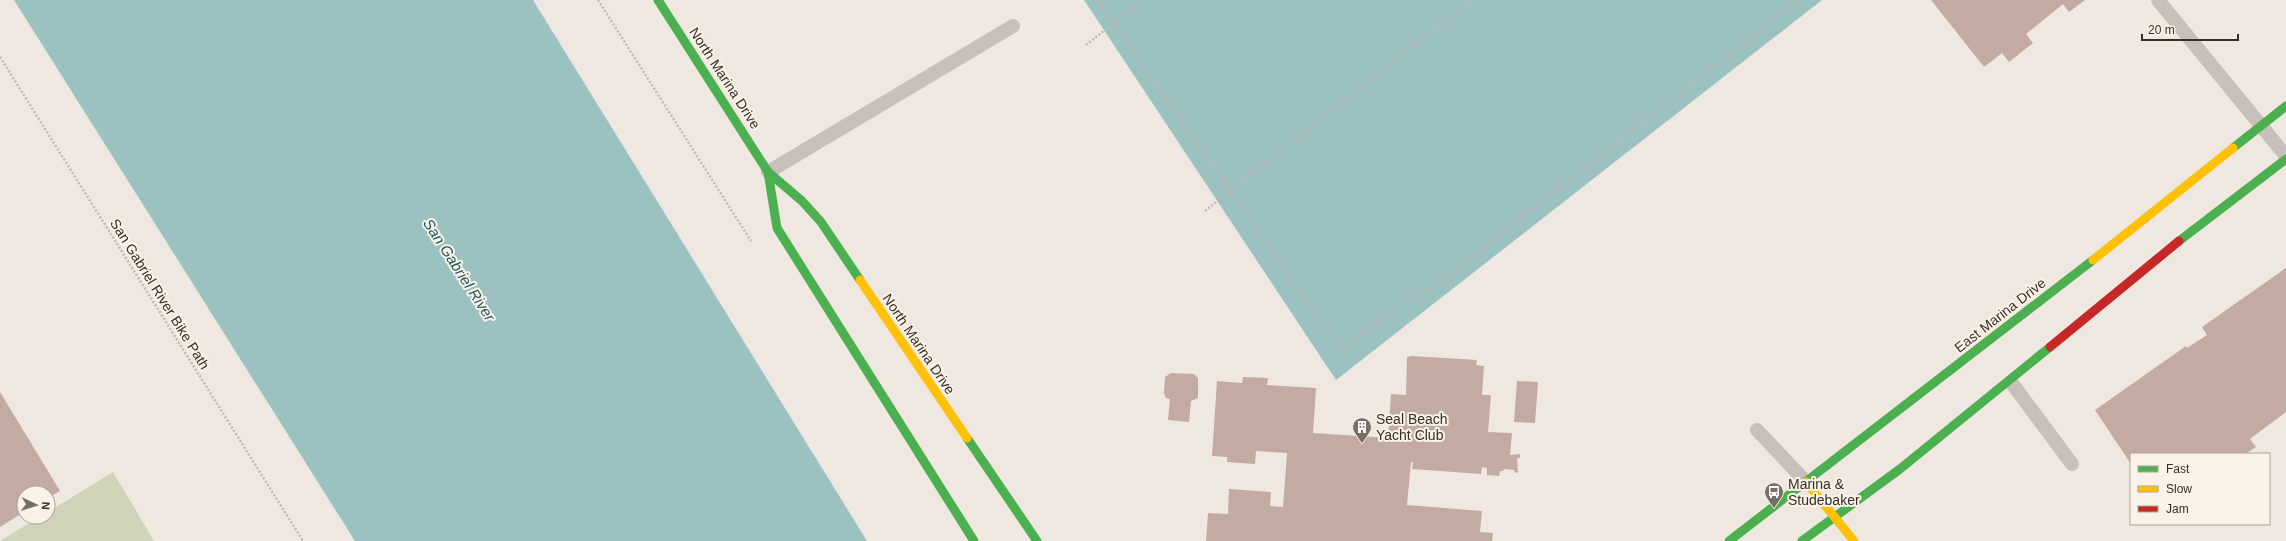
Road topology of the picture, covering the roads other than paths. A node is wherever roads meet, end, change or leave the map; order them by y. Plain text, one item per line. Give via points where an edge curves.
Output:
1 (658, 0) edge
2 (2158, 0) edge
3 (1013, 26) dead end
4 (2286, 106) edge
5 (2262, 125) junction
6 (2286, 156) edge
7 (2286, 159) edge
8 (768, 172) junction
9 (2011, 382) junction
10 (1757, 430) dead end
11 (2072, 464) dead end
12 (1806, 482) junction
13 (1835, 518) junction
14 (974, 541) edge
15 (1037, 541) edge
16 (1729, 541) edge
17 (1802, 541) edge
18 (1854, 541) edge

1 - 8 main road, North Marina Drive
2 - 5 lane
3 - 8 lane
4 - 5 main road, East Marina Drive
5 - 6 lane
5 - 12 main road, East Marina Drive via 2022,316
7 - 9 main road via 2183,238
8 - 14 main road, North Marina Drive via 777,228
8 - 15 main road, North Marina Drive via 802,201 821,222
9 - 11 lane
9 - 13 main road
10 - 12 lane
12 - 13 main road
12 - 16 main road, East Marina Drive
13 - 17 main road
13 - 18 main road

